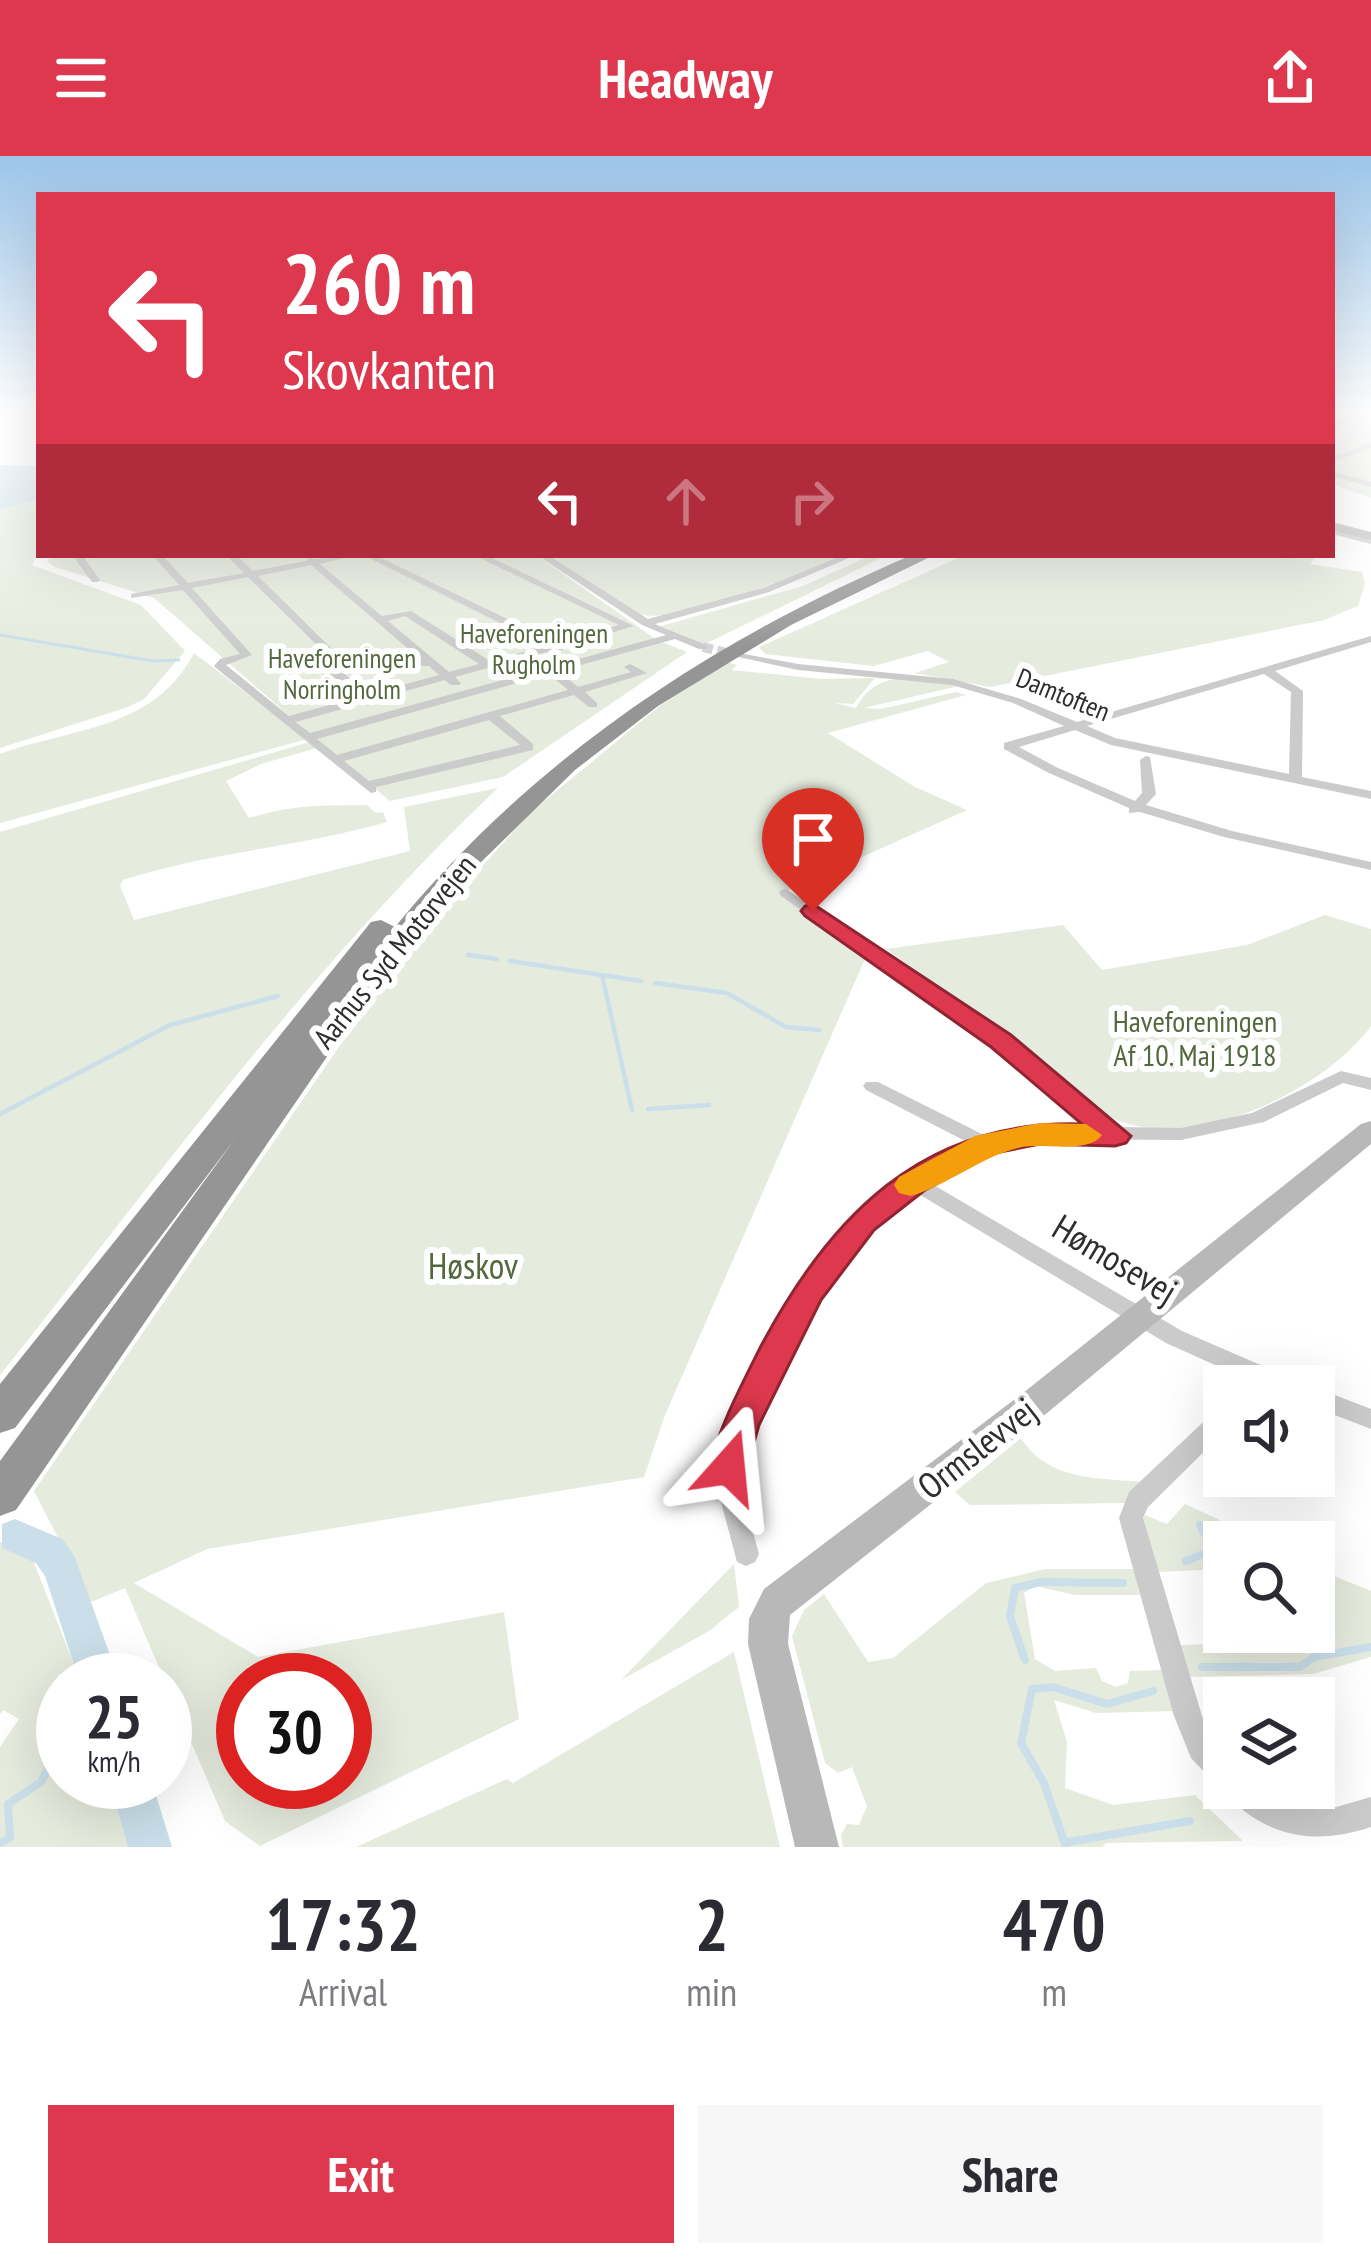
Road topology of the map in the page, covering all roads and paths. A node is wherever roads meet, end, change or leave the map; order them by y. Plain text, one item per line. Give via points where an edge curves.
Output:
1 (1335, 527) edge
2 (1371, 536) edge
3 (84, 558) edge
4 (160, 558) edge
5 (234, 558) edge
6 (374, 558) edge
7 (485, 558) edge
8 (547, 558) edge
9 (844, 558) edge
10 (886, 558) edge
11 (901, 558) edge
12 (920, 558) edge
13 (940, 558) edge
14 (309, 559) edge
15 (251, 574) junction
16 (95, 580) dead end
17 (185, 586) junction
18 (135, 596) dead end
19 (379, 620) junction
20 (646, 622) junction
21 (672, 638) junction
22 (1371, 639) edge
23 (746, 640) junction
24 (703, 647) tunnel mouth
25 (559, 648) junction
26 (328, 663) junction
27 (430, 663) junction
28 (490, 667) junction
29 (630, 667) dead end
30 (551, 670) junction
31 (1266, 670) junction
32 (448, 678) junction
33 (580, 690) junction
34 (467, 693) junction
35 (369, 699) junction
36 (593, 705) dead end
37 (491, 715) junction
38 (289, 720) junction
39 (1072, 727) junction
40 (311, 736) junction
41 (336, 759) junction
42 (1146, 760) dead end
43 (1295, 780) junction
44 (1371, 795) edge
45 (1134, 809) junction
46 (1371, 866) edge
47 (786, 893) dead end
48 (1371, 1084) edge
49 (872, 1085) dead end
50 (1371, 1130) edge
51 (1115, 1136) junction
52 (986, 1144) junction
53 (914, 1182) junction
54 (1141, 1315) junction
55 (1232, 1365) edge
56 (1335, 1405) edge
57 (0, 1414) edge
58 (1371, 1419) edge
59 (1203, 1437) edge
60 (0, 1496) edge
61 (746, 1554) dead end
62 (1203, 1750) edge
63 (1270, 1809) edge
64 (1371, 1812) edge
65 (817, 1847) edge

1 - 2 street
3 - 16 street
4 - 17 street
5 - 15 street
6 - 25 street
7 - 25 street via 629,626
8 - 20 street
9 - 20 street via 766,590
10 - 23 highway
11 - 23 highway, Aarhus Syd Motorvejen
12 - 23 highway, Aarhus Syd Motorvejen
13 - 23 highway
14 - 15 street
14 - 19 street
15 - 17 street
15 - 26 street via 338,658
17 - 18 street
17 - 38 street via 247,655 220,666
19 - 27 street
19 - 28 street via 407,613
20 - 21 street
21 - 24 street
21 - 30 street
22 - 31 street
23 - 39 street, Damtoften via 798,667 952,682
23 - 57 highway, Aarhus Syd Motorvejen via 600,722 446,857 331,987
23 - 60 highway, Aarhus Syd Motorvejen via 565,767 413,921 356,990
25 - 28 street
26 - 27 street
26 - 35 street
27 - 32 street
28 - 32 street
29 - 33 street via 641,673
30 - 33 street
30 - 34 street
31 - 39 street
31 - 43 street via 1297,691
32 - 34 street
32 - 35 street
33 - 36 street
33 - 37 street
34 - 40 street
35 - 38 street
37 - 41 street
37 - 41 street via 530,747 368,787
38 - 40 street
39 - 43 street, Damtoften
39 - 45 street via 1008,746
40 - 41 street
42 - 45 street via 1149,794
43 - 44 street, Damtoften
45 - 46 street
47 - 51 street via 1001,1041
48 - 51 street via 1341,1078 1221,1128
49 - 52 street
50 - 54 street, Ormslevvej
51 - 52 street via 1040,1133
52 - 53 street
53 - 54 street, Hømosevej
53 - 61 street via 833,1254 740,1425 730,1491
54 - 55 street, Hømosevej
54 - 65 street, Ormslevvej via 771,1612 768,1644
56 - 58 street
59 - 62 street via 1138,1500 1130,1518
63 - 64 street via 1310,1826

